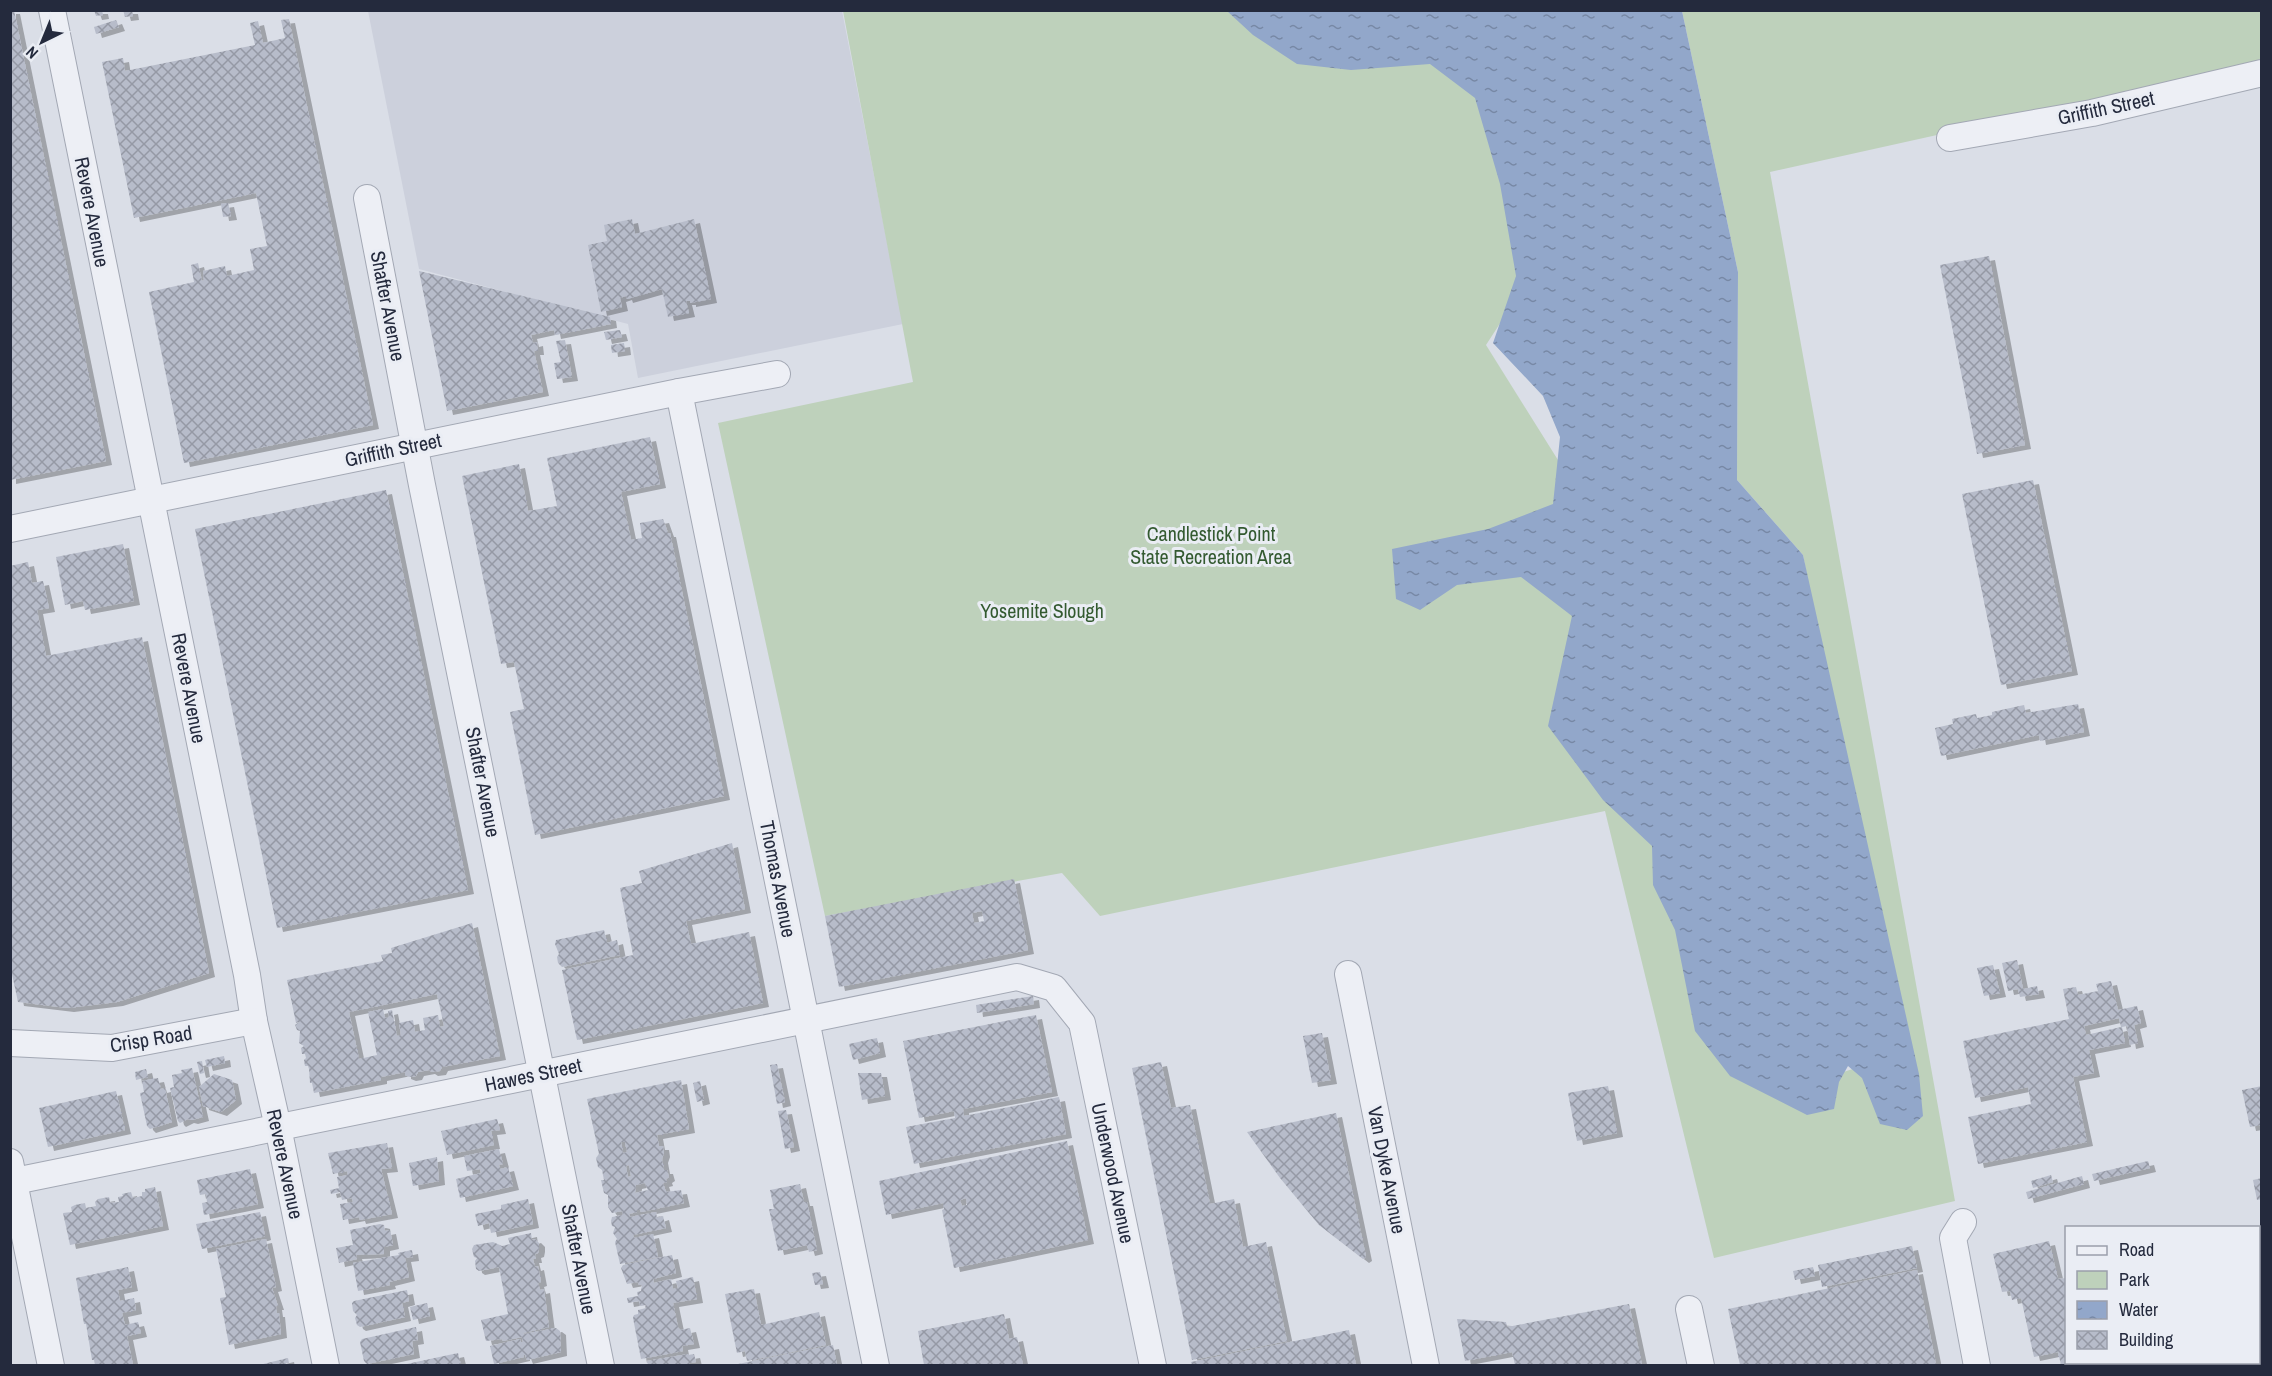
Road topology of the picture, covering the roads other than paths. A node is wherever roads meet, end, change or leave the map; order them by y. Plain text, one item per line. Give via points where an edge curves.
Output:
1 (52, 10) edge
2 (2262, 73) edge
3 (1950, 138) dead end
4 (367, 198) dead end
5 (777, 374) dead end
6 (679, 392) junction
7 (415, 446) junction
8 (151, 501) junction
9 (10, 530) edge
10 (1348, 974) dead end
11 (1054, 988) joint
12 (806, 1019) junction
13 (254, 1021) junction
14 (10, 1043) edge
15 (542, 1073) junction
16 (278, 1127) junction
17 (12, 1175) edge
18 (1958, 1230) dead end
19 (1689, 1309) dead end
20 (51, 1365) edge
21 (326, 1365) edge
22 (601, 1365) edge
23 (876, 1365) edge
24 (1153, 1365) edge
25 (1426, 1365) edge
26 (1701, 1365) edge
27 (1977, 1365) edge

1 - 8 street, Revere Avenue
2 - 3 street, Griffith Street via 2092,113
4 - 7 street, Shafter Avenue
5 - 6 street, Griffith Street
6 - 7 street, Griffith Street
6 - 12 street, Thomas Avenue
7 - 8 street, Griffith Street
7 - 15 street, Shafter Avenue
8 - 9 street, Griffith Street
8 - 13 street, Revere Avenue
10 - 25 street, Van Dyke Avenue
11 - 12 street, Hawes Street via 1017,977
11 - 24 street, Underwood Avenue via 1082,1023
12 - 15 street, Hawes Street
12 - 23 street, Thomas Avenue
13 - 14 street, Crisp Road via 112,1048
13 - 16 street, Revere Avenue
15 - 16 street, Hawes Street
15 - 22 street, Shafter Avenue
16 - 17 street, Hawes Street
16 - 21 street, Revere Avenue
17 - 20 street
18 - 27 street
19 - 26 street

